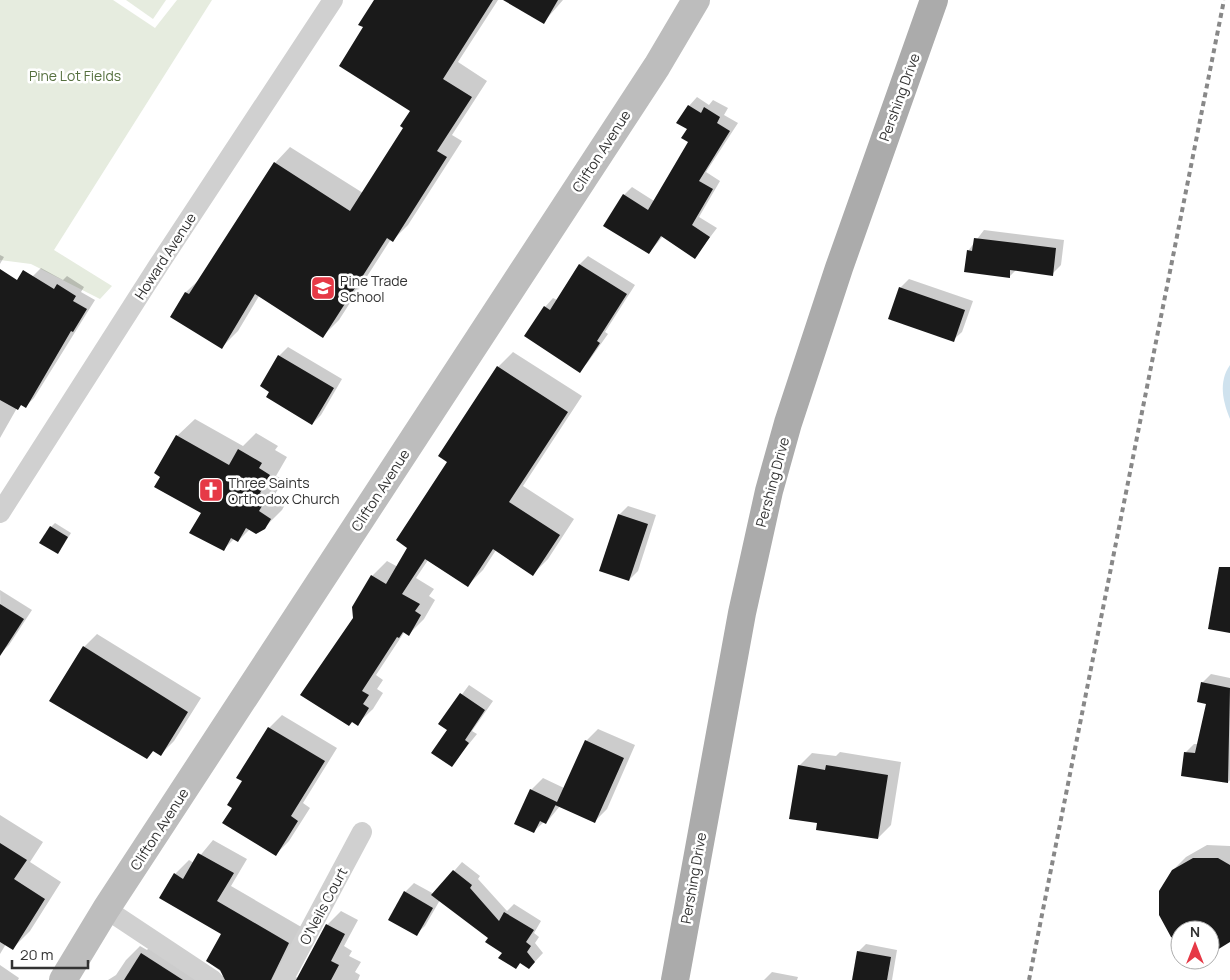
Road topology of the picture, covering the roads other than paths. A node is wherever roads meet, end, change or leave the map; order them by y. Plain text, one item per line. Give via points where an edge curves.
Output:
1 (333, 0) edge
2 (696, 0) edge
3 (934, 0) edge
4 (0, 513) edge
5 (362, 832) dead end
6 (106, 909) junction
7 (63, 980) edge
8 (213, 980) edge
9 (283, 980) edge
10 (675, 980) edge

1 - 4 street, Howard Avenue
2 - 6 main road, Clifton Avenue via 652,74
3 - 10 main road, Pershing Drive via 839,268 769,492 742,613
5 - 9 street, O'Neils Court
6 - 7 main road, Clifton Avenue
6 - 8 street

